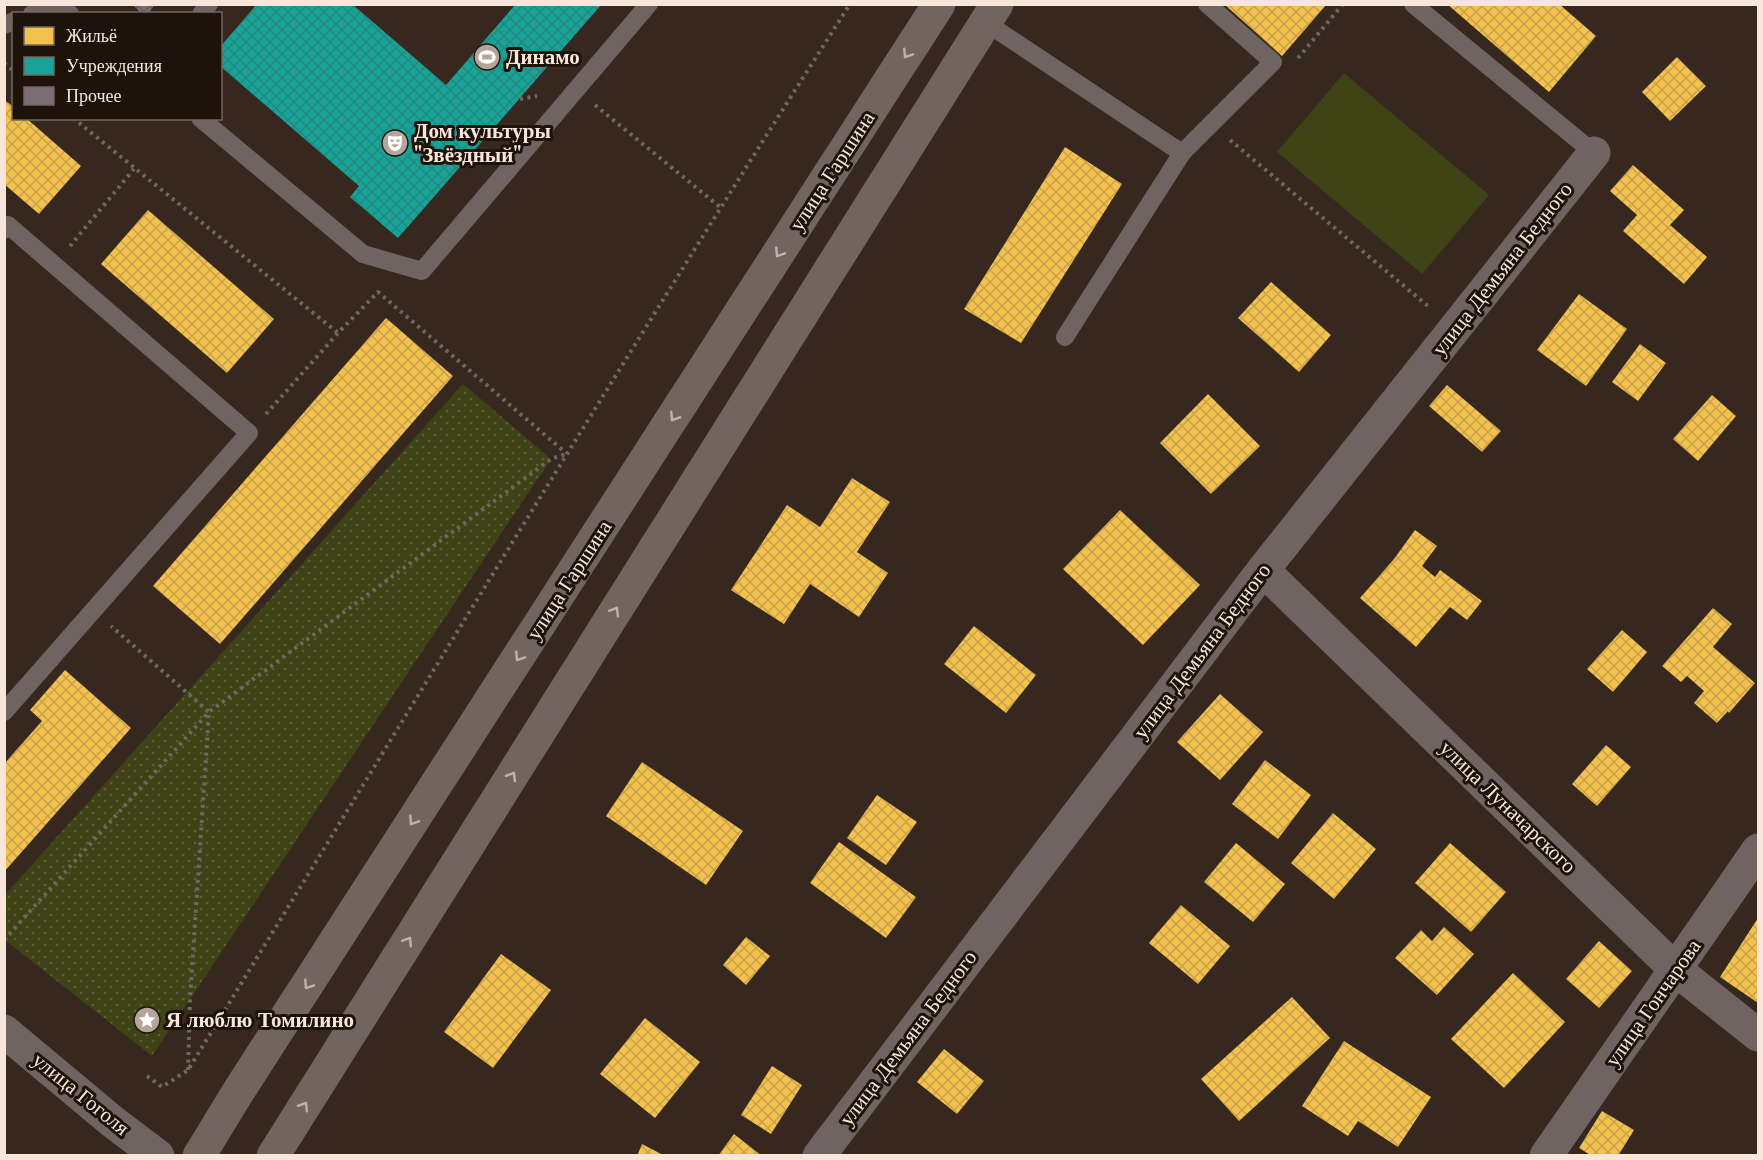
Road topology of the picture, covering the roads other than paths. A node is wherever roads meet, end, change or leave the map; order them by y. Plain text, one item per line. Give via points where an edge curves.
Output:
1 (56, 4) edge
2 (649, 4) edge
3 (939, 4) edge
4 (1207, 4) edge
5 (1413, 4) edge
6 (37, 12) edge
7 (991, 13) edge
8 (202, 120) edge
9 (1182, 153) junction
10 (1594, 153) joint
11 (6, 226) edge
12 (1065, 337) dead end
13 (1263, 570) junction
14 (4, 712) edge
15 (1758, 850) edge
16 (1676, 970) junction
17 (4, 1031) edge
18 (1758, 1035) edge
19 (158, 1155) edge
20 (199, 1155) edge
21 (273, 1155) edge
22 (819, 1155) edge
23 (1546, 1155) edge

1 - 6 lane
2 - 8 lane via 422,271 363,254
3 -> 20 main road, улица Гаршина
4 - 9 lane via 1274,62
5 - 10 lane
7 - 9 lane
21 -> 7 main road
9 - 12 lane
10 - 13 street, улица Демьяна Бедного
11 - 14 lane via 249,433
13 - 16 street, улица Луначарского
13 - 22 street, улица Демьяна Бедного
15 - 16 street, улица Гончарова
16 - 18 street, улица Луначарского
16 - 23 street, улица Гончарова
17 - 19 street, улица Гоголя

